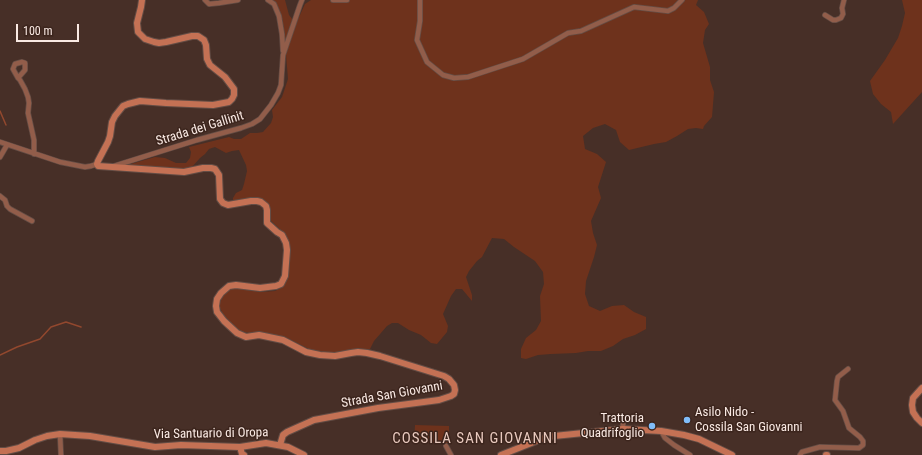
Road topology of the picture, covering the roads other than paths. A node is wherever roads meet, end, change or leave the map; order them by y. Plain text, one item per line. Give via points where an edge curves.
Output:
1 (142, 0) edge
2 (205, 0) edge
3 (238, 0) edge
4 (268, 0) edge
5 (302, 0) edge
6 (333, 0) edge
7 (346, 0) edge
8 (420, 0) edge
9 (682, 0) edge
10 (844, 0) edge
11 (825, 15) dead end
12 (283, 55) junction
13 (18, 78) dead end
14 (0, 142) edge
15 (7, 144) junction
16 (34, 154) junction
17 (0, 157) edge
18 (97, 164) junction
19 (113, 166) junction
20 (0, 196) edge
21 (32, 221) dead end
22 (848, 369) dead end
23 (922, 388) edge
24 (623, 417) dead end
25 (922, 422) edge
26 (623, 429) junction
27 (661, 432) junction
28 (60, 434) junction
29 (280, 445) junction
30 (446, 446) dead end
31 (240, 447) junction
32 (0, 451) edge
33 (61, 455) edge
34 (244, 455) edge
35 (304, 455) edge
36 (450, 455) edge
37 (501, 455) edge
38 (690, 455) edge
39 (732, 455) edge
40 (800, 455) edge

1 - 18 street via 137,23 138,32 144,39 159,43 198,36 204,40 210,65 228,80 234,89 234,95 229,102 213,105 140,101 123,106 112,122 108,142
2 - 3 street via 209,4
4 - 12 street via 274,4 279,16
5 - 12 street, Strada dei Gallinit
6 - 7 street
8 - 9 street via 417,40 427,62 443,75 454,78 468,77 523,59 568,33 581,31 634,7 668,11
10 - 11 street via 841,18 832,20
12 - 19 street, Strada dei Gallinit via 278,93 256,122
13 - 16 street via 28,97
14 - 15 street
15 - 16 street
15 - 17 street
16 - 18 street via 85,167
18 - 19 street, Strada San Giovanni
19 - 29 street, Strada San Giovanni via 184,172 203,168 215,169 219,175 220,200 224,203 228,205 257,201 266,206 267,223 282,235 286,243 285,276 281,284 276,286 260,288 236,285 229,286 220,293 217,299 217,312 237,333 246,337 258,335 283,340 306,352 320,355 335,356 358,352 380,356 444,376 454,385 454,394 439,400 314,420 287,432 283,435
20 - 21 street via 10,209
22 - 40 street via 838,377 836,400 849,428 863,441 862,445 859,448 820,447 802,452
23 - 25 street via 913,398 912,405 913,412
24 - 26 street
26 - 27 street
26 - 37 street via 544,438
27 - 38 street via 665,438
27 - 39 street via 699,439
28 - 31 street, Via Santuario di Oropa via 90,436 154,447
28 - 32 street, Via Santuario di Oropa via 35,440 19,448
28 - 33 street
29 - 31 street, Via Santuario di Oropa via 266,443
29 - 35 street, Via Santuario di Oropa
30 - 36 street
31 - 34 street

